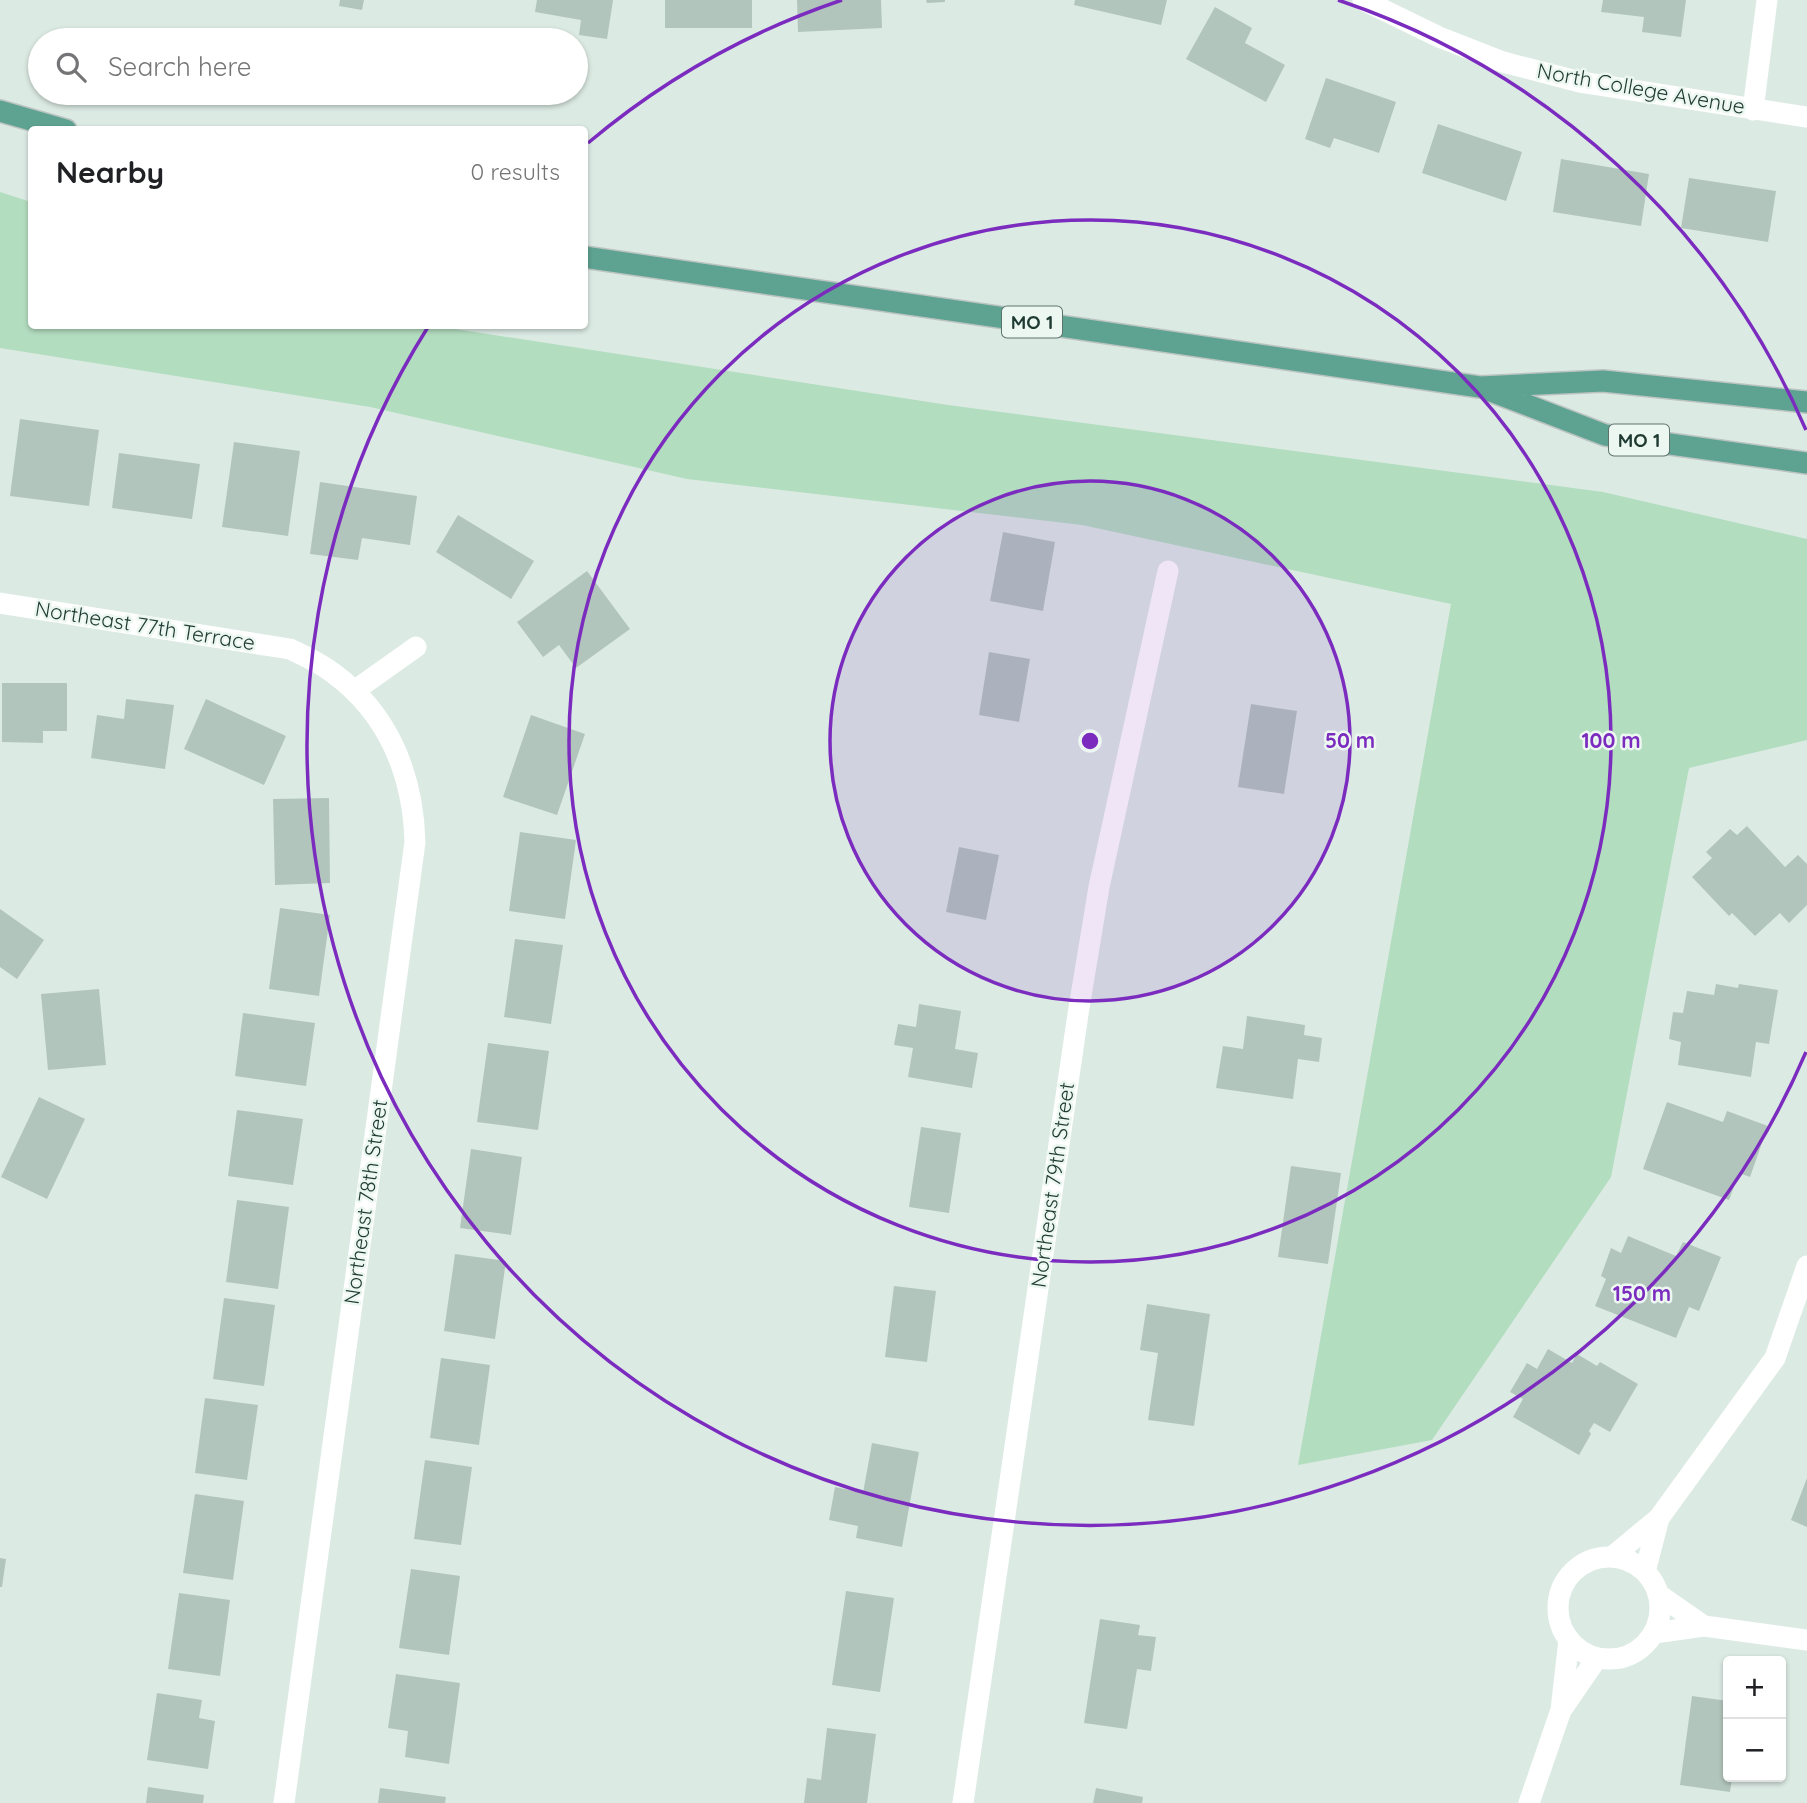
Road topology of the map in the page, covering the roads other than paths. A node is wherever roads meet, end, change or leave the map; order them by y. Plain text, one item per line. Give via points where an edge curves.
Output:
1 (1363, 0) edge
2 (1767, 0) edge
3 (1753, 110) junction
4 (0, 111) edge
5 (1807, 117) edge
6 (52, 126) edge
7 (588, 258) edge
8 (1480, 387) junction
9 (1807, 402) edge
10 (1807, 463) edge
11 (1168, 571) dead end
12 (0, 603) edge
13 (416, 647) dead end
14 (290, 649) joint
15 (354, 691) junction
16 (1807, 1266) edge
17 (1659, 1518) junction
18 (1613, 1556) junction
19 (1645, 1572) junction
20 (1658, 1594) junction
21 (1704, 1626) junction
22 (1654, 1633) junction
23 (1569, 1640) junction
24 (1807, 1640) edge
25 (1597, 1658) junction
26 (1560, 1710) junction
27 (284, 1803) edge
28 (963, 1803) edge
29 (1529, 1803) edge

1 - 3 street, North College Avenue via 1503,62 1580,82
2 - 3 street
3 - 5 street, North College Avenue
4 - 6 main road
7 - 8 main road, MO 1
8 - 9 main road, MO 1 via 1602,381
8 - 10 main road, MO 1 via 1605,435
11 - 28 street, Northeast 79th Street via 1090,938
12 - 14 street, Northeast 77th Terrace
13 - 15 street
14 - 15 street, Northeast 78th Street via 333,673
15 - 27 street, Northeast 78th Street via 383,726 404,770 415,842
16 - 17 street via 1775,1358
17 - 18 street
17 - 19 street
18 - 19 street
18 - 23 street via 1581,1565 1560,1592 1561,1625
19 - 20 street
20 - 21 street
20 - 22 street via 1660,1614
21 - 22 street
21 - 24 street
22 - 25 street via 1631,1655
23 - 25 street
23 - 26 street
25 - 26 street
26 - 29 street

